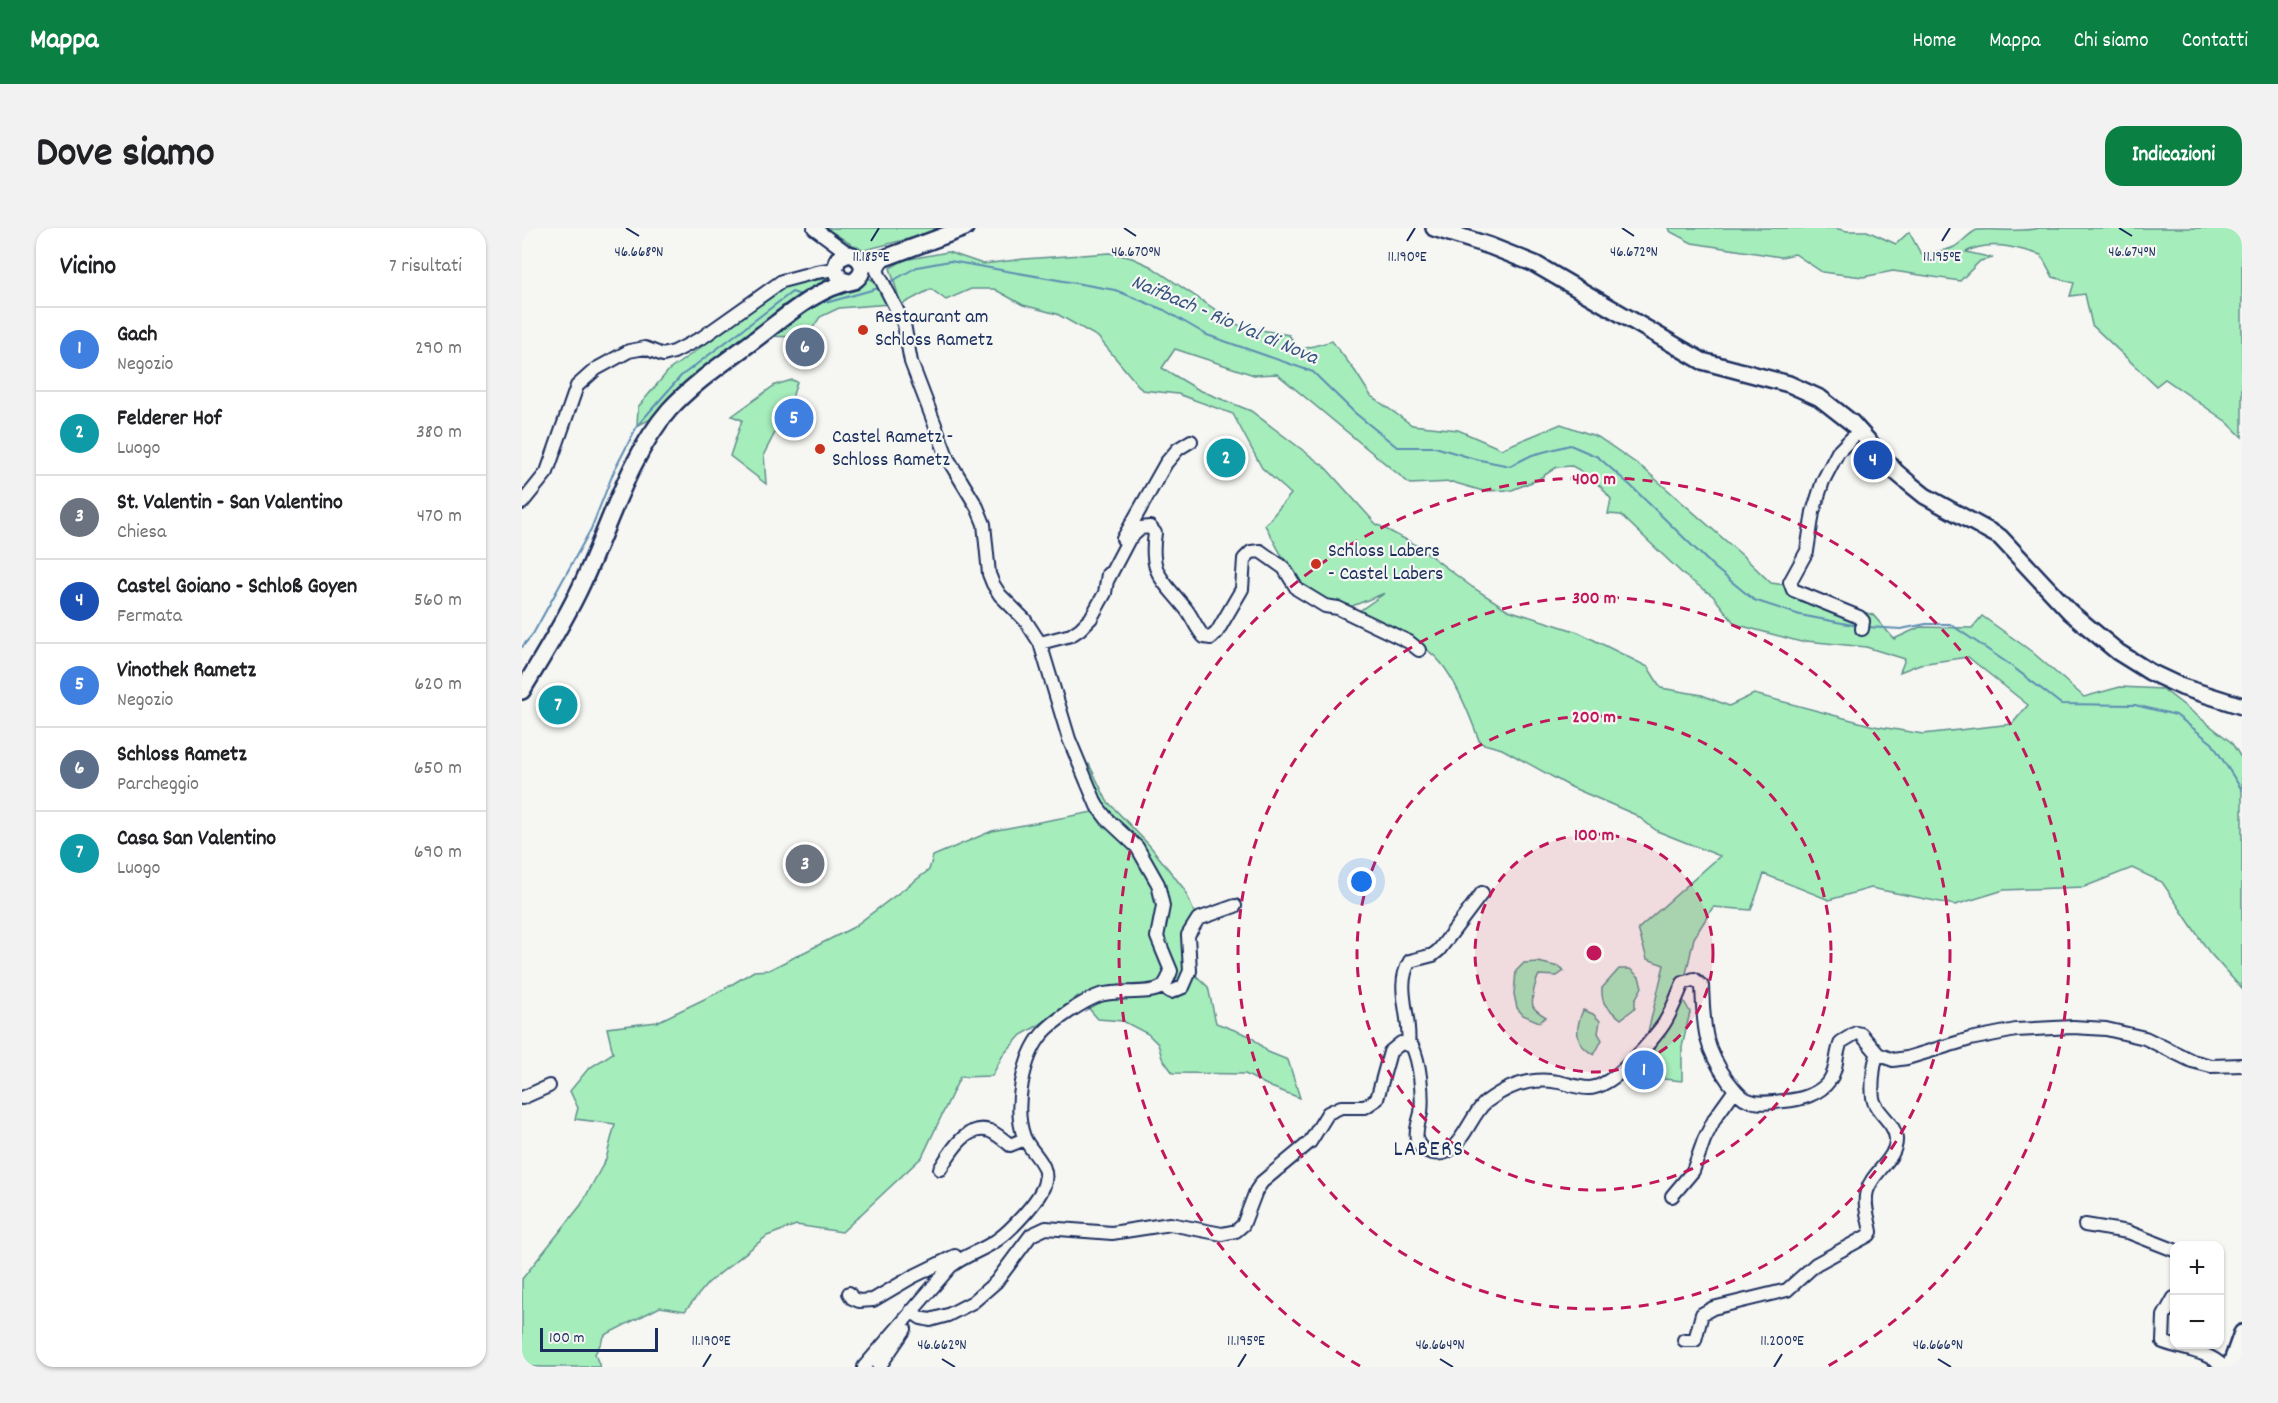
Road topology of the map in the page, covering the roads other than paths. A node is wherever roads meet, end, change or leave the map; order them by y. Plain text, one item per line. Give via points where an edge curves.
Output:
1 (965, 228) edge
2 (1434, 228) edge
3 (819, 232) edge
4 (859, 267) junction
5 (1859, 431) junction
6 (1191, 441) dead end
7 (522, 503) edge
8 (1107, 581) junction
9 (1863, 626) dead end
10 (1040, 644) junction
11 (1419, 650) dead end
12 (522, 692) edge
13 (2242, 706) edge
14 (1482, 893) dead end
15 (1235, 906) dead end
16 (1162, 987) junction
17 (1408, 1045) junction
18 (1878, 1054) junction
19 (2242, 1065) edge
20 (549, 1086) dead end
21 (1735, 1090) junction
22 (522, 1098) edge
23 (1025, 1140) junction
24 (940, 1169) dead end
25 (1672, 1196) dead end
26 (2085, 1225) dead end
27 (2170, 1248) edge
28 (961, 1258) junction
29 (849, 1293) dead end
30 (2170, 1306) edge
31 (911, 1311) junction
32 (2242, 1333) edge
33 (1684, 1340) dead end
34 (2170, 1344) edge
35 (2190, 1349) edge
36 (864, 1367) edge
37 (879, 1367) edge
38 (2224, 1367) edge
39 (2230, 1367) edge

1 - 4 main road
2 - 5 main road via 1535,264 1702,361 1804,390 1829,404
3 - 4 street via 835,255
4 - 7 street via 782,281 703,337 674,352 663,355 645,348 629,351 596,369 577,386 547,472
4 - 10 street via 895,303 904,324 911,362 948,459 984,524 993,584
4 - 12 main road via 800,305 670,409 637,459 581,586
5 - 9 street via 1838,452 1823,481 1807,551 1790,582 1793,590 1859,617
5 - 13 main road via 1917,490 2000,537 2070,612 2118,652 2182,687
6 - 8 street via 1178,448 1166,463 1109,564
8 - 10 street via 1100,604 1080,629
8 - 11 street via 1129,539 1141,528 1150,527 1155,533 1152,560 1161,579 1194,619 1203,637 1211,638 1242,589 1244,559 1251,552 1260,551 1284,568 1303,593
10 - 16 street via 1092,797 1101,812 1137,847 1158,884 1163,906 1157,938 1171,971
14 - 17 street via 1434,955 1410,961 1407,966 1403,993 1410,1032
15 - 16 street via 1198,919 1188,935 1190,971 1183,987 1171,992
16 - 23 street via 1098,996 1044,1033 1032,1049 1023,1077 1021,1111
17 - 21 street via 1418,1056 1419,1143 1422,1148 1443,1153 1458,1142 1478,1109 1514,1085 1538,1080 1591,1088 1609,1082 1661,1027 1683,983 1694,979 1702,986 1704,1027 1711,1053
17 - 31 street via 1401,1043 1390,1052 1377,1099 1365,1107 1341,1107 1328,1113 1310,1142 1262,1182 1243,1225 1236,1231 1222,1234 1170,1224 1112,1233 1046,1228 1031,1235 996,1282 973,1302 930,1320
18 - 19 street via 1893,1060 1907,1058 2016,1030 2106,1029 2145,1038 2192,1061 2211,1066
18 - 21 street via 1856,1033 1841,1042 1829,1082 1807,1096 1758,1103 1743,1098
18 - 33 street via 1873,1099 1893,1129 1896,1141 1893,1154 1878,1170 1867,1192 1869,1235 1816,1264 1787,1290 1705,1311 1695,1340
20 - 22 street
21 - 25 street via 1715,1118 1693,1171
23 - 24 street via 1010,1145 994,1133 976,1131 959,1140
23 - 28 street via 1043,1163 1044,1187 1002,1236
26 - 27 street via 2127,1232
28 - 29 street via 953,1256 873,1300 860,1301
28 - 31 street
30 - 34 street via 2164,1316 2163,1342
31 - 36 street
31 - 37 street via 906,1327
32 - 39 main road
35 - 38 street via 2214,1358

